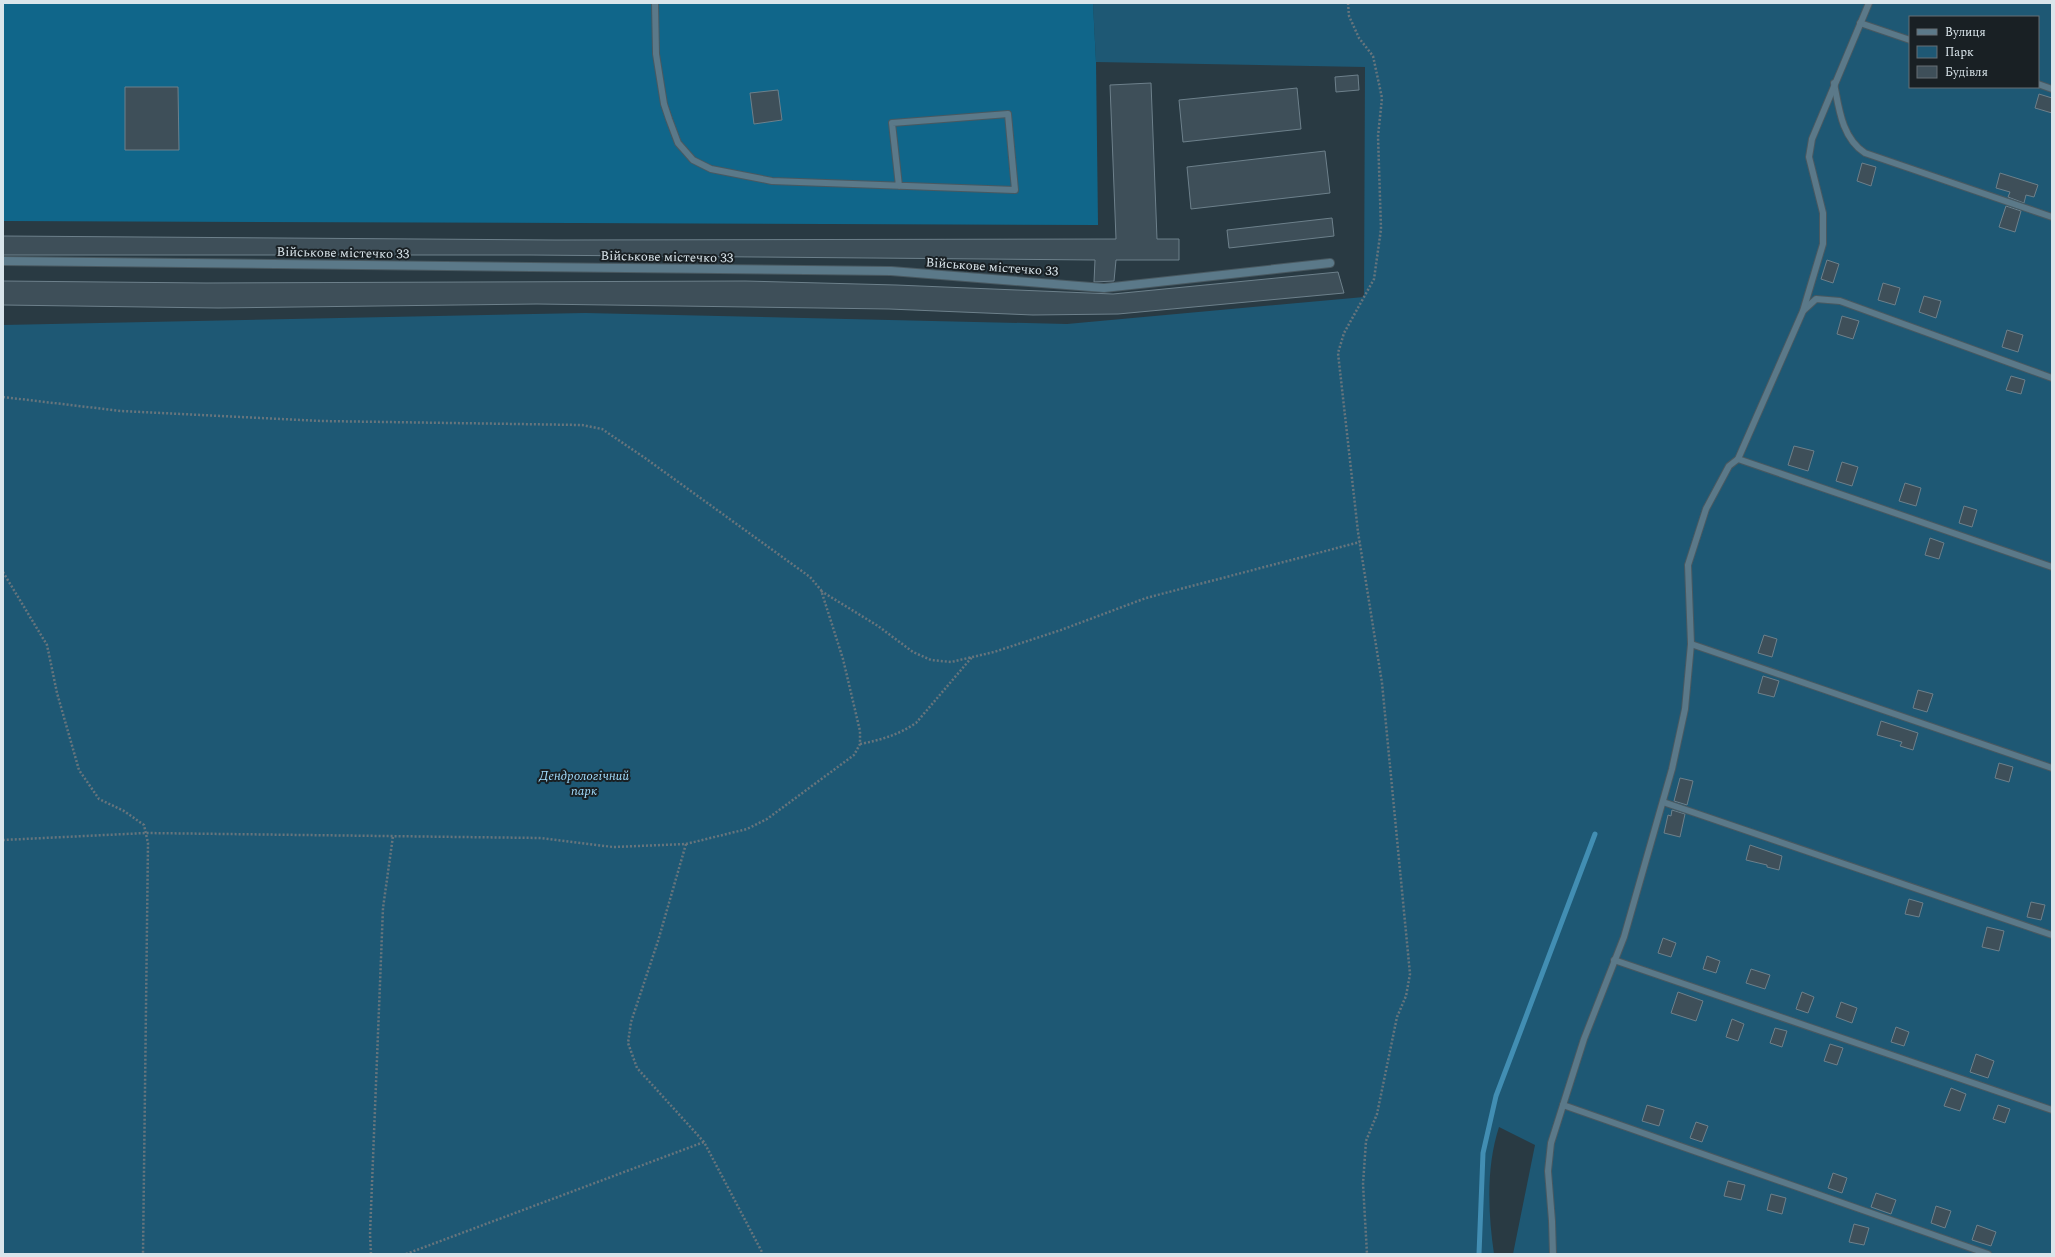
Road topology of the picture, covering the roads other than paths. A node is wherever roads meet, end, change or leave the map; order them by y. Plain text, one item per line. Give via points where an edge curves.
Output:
1 (655, 3) edge
2 (1869, 3) edge
3 (1860, 23) junction
4 (1909, 40) edge
5 (1834, 83) junction
6 (2039, 84) edge
7 (2052, 89) edge
8 (899, 186) junction
9 (2052, 217) edge
10 (3, 261) edge
11 (1330, 262) dead end
12 (1803, 311) junction
13 (2052, 378) edge
14 (1738, 459) junction
15 (2052, 567) edge
16 (1690, 644) junction
17 (2052, 768) edge
18 (1663, 802) junction
19 (2052, 935) edge
20 (1614, 960) junction
21 (1563, 1105) junction
22 (2052, 1110) edge
23 (1553, 1254) edge
24 (1988, 1254) edge

1 - 8 lane via 656,54 664,104 678,142 693,160 711,170 772,181
2 - 3 lane
3 - 4 lane
3 - 5 lane
5 - 9 lane via 1846,131 1856,147 1866,153
5 - 12 lane via 1812,139 1809,157 1823,213 1823,244
6 - 7 lane
8 - 8 lane via 1015,190 1008,114 892,123
10 - 11 street, Військове містечко 33 via 891,272 1104,288
12 - 13 lane via 1816,299 1840,301
12 - 14 lane
14 - 15 lane
14 - 16 lane via 1729,466 1706,509 1688,565
16 - 17 lane
16 - 18 lane via 1685,709
18 - 19 lane
18 - 20 lane via 1624,937
20 - 21 lane via 1584,1039
20 - 22 lane
21 - 23 lane via 1551,1143 1548,1171
21 - 24 lane

